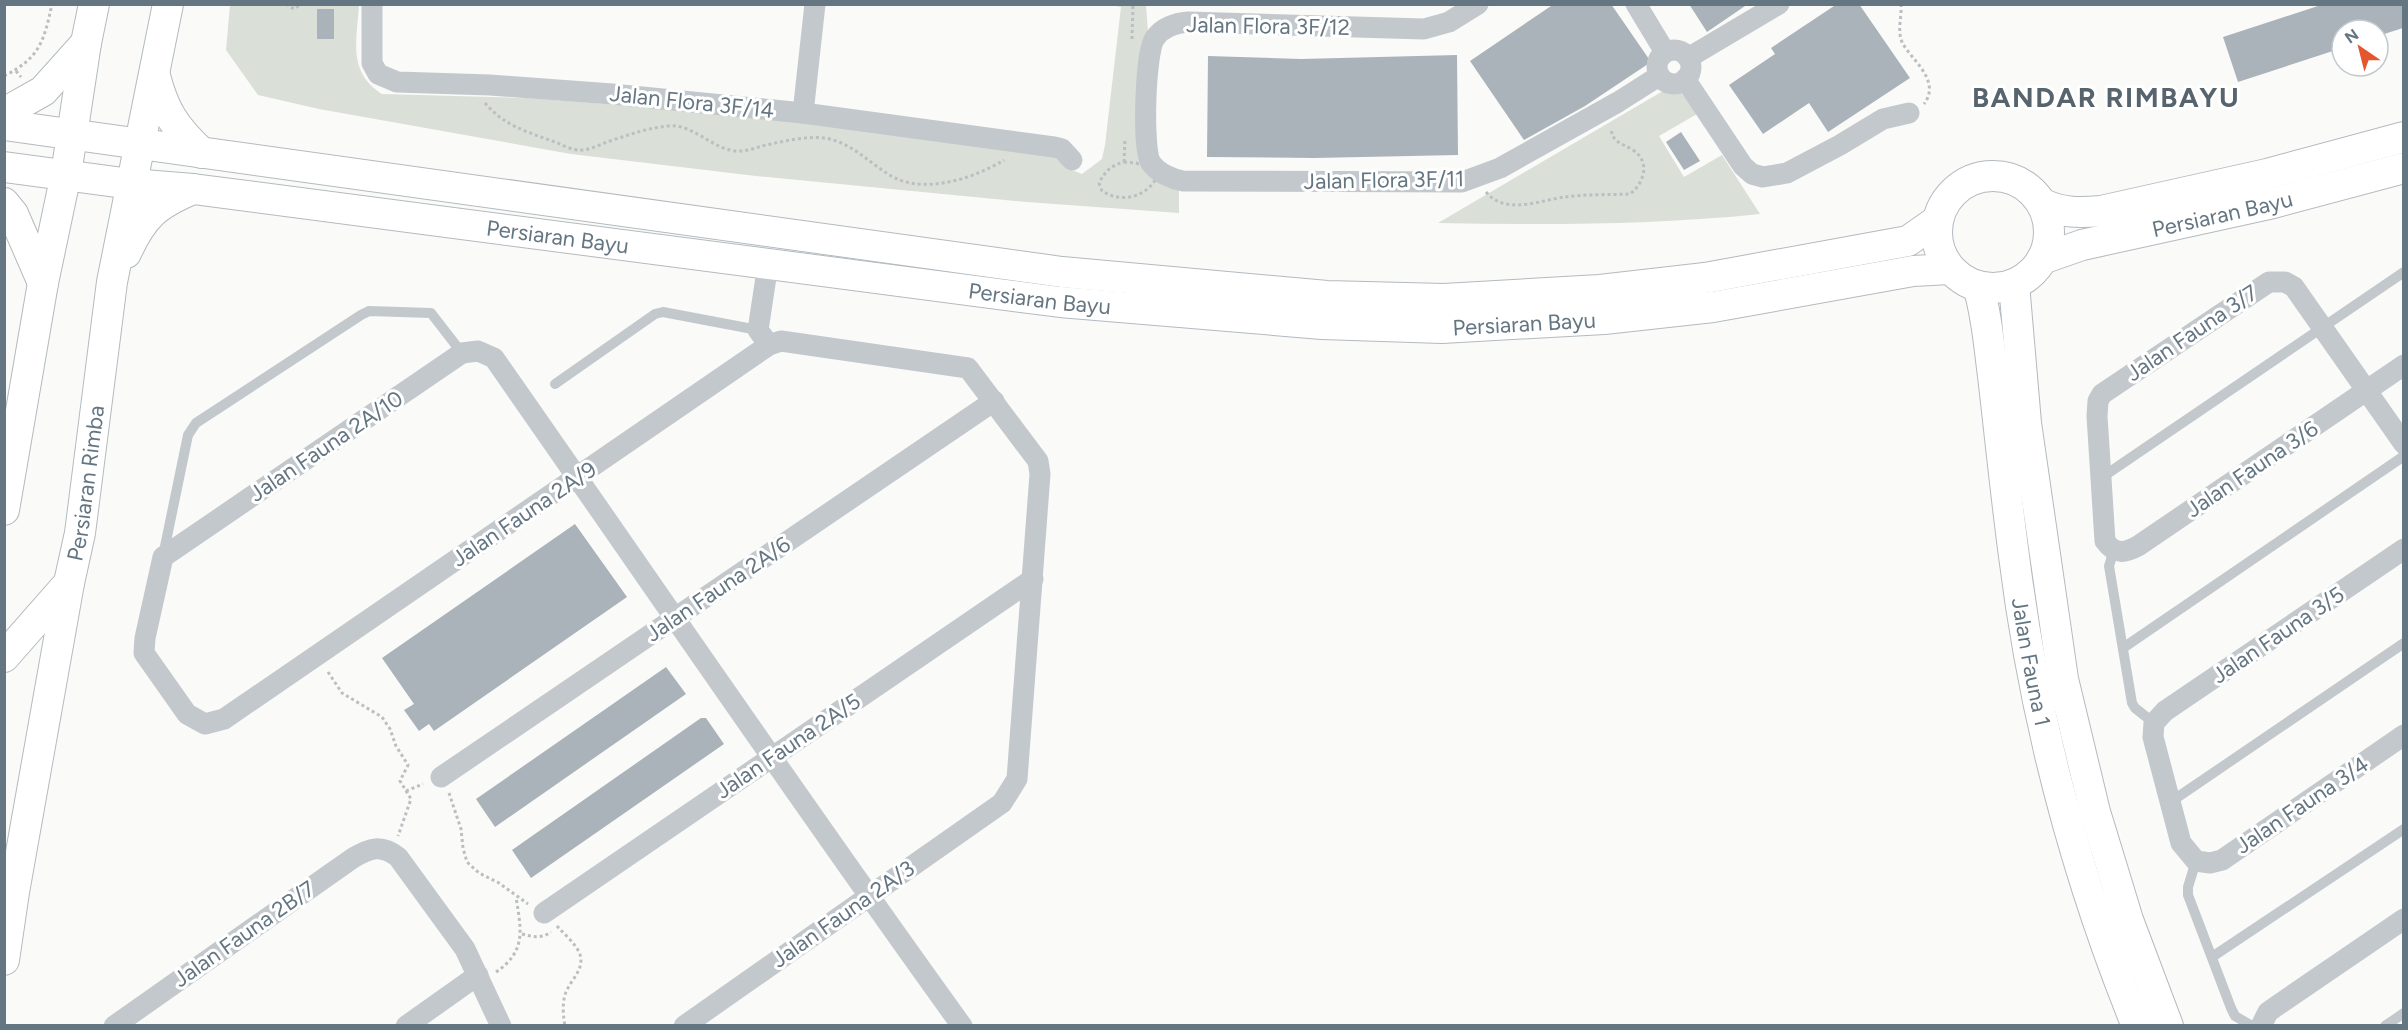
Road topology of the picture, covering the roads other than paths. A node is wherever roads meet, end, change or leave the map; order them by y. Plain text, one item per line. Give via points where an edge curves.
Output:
1 (94, 4) edge
2 (168, 4) edge
3 (372, 4) edge
4 (815, 4) edge
5 (1478, 4) edge
6 (1636, 4) edge
7 (1779, 4) edge
8 (86, 44) junction
9 (1665, 52) junction
10 (1688, 58) junction
11 (154, 74) junction
12 (1659, 76) junction
13 (1685, 80) junction
14 (1147, 100) joint
15 (4, 113) edge
16 (802, 113) junction
17 (1909, 113) road end
18 (4, 125) edge
19 (73, 134) junction
20 (2403, 137) edge
21 (139, 145) junction
22 (202, 153) junction
23 (1072, 160) dead end
24 (4, 167) edge
25 (2403, 168) edge
26 (66, 174) junction
27 (131, 184) junction
28 (193, 189) junction
29 (4, 203) edge
30 (2043, 204) junction
31 (1938, 220) junction
32 (2042, 259) junction
33 (768, 264) junction
34 (1950, 269) junction
35 (2403, 272) edge
36 (112, 282) junction
37 (43, 283) junction
38 (2014, 284) junction
39 (1978, 286) junction
40 (2323, 328) junction
41 (764, 338) junction
42 (462, 354) junction
43 (2403, 365) edge
44 (555, 384) dead end
45 (2365, 391) junction
46 (994, 401) junction
47 (2403, 444) edge
48 (2403, 456) edge
49 (578, 478) junction
50 (2101, 478) junction
51 (4, 510) edge
52 (2403, 549) edge
53 (2114, 550) junction
54 (163, 557) junction
55 (1033, 579) junction
56 (69, 583) junction
57 (676, 618) junction
58 (2403, 643) edge
59 (2123, 648) junction
60 (4, 657) edge
61 (2154, 723) junction
62 (2403, 735) edge
63 (773, 757) junction
64 (441, 777) road end
65 (2172, 801) junction
66 (2403, 829) edge
67 (2196, 861) junction
68 (870, 895) junction
69 (2403, 919) edge
70 (551, 920) road end
71 (2212, 957) junction
72 (4, 960) edge
73 (478, 975) junction
74 (2403, 1013) edge
75 (114, 1026) edge
76 (406, 1026) edge
77 (501, 1026) edge
78 (684, 1026) edge
79 (962, 1026) edge
80 (2137, 1026) edge
81 (2168, 1026) edge
82 (2252, 1026) edge
83 (2261, 1026) edge
84 (2385, 1026) edge

1 - 8 main road
2 - 11 main road, Persiaran Rimba
3 - 16 street, Jalan Flora 3F/14 via 372,63 378,74 391,81 612,94
4 - 16 street
5 - 14 street, Jalan Flora 3F/12 via 1449,22 1424,29 1180,23 1160,33 1151,44
6 - 9 street
7 - 10 street
8 - 15 main road via 44,91
8 - 19 main road
9 - 10 street via 1680,51
9 - 12 street via 1658,61
10 - 13 street via 1691,69
11 - 21 main road, Persiaran Rimba
11 - 22 main road via 170,120
12 - 13 street via 1669,83
12 - 14 street, Jalan Flora 3F/11 via 1500,168 1462,182 1175,179 1151,163 1146,139
13 - 17 street via 1743,166 1763,177 1787,173 1883,119
16 - 23 street, Jalan Flora 3F/14 via 1024,142 1062,149
18 - 19 main road, Persiaran Bayu
19 - 21 main road, Persiaran Bayu
19 - 26 main road
20 - 30 main road, Persiaran Bayu via 2266,174 2101,211 2057,211
21 - 22 main road, Persiaran Bayu
21 - 27 main road, Persiaran Rimba
22 - 31 main road, Persiaran Bayu via 1062,272 1327,296 1444,299 1600,290 1706,278 1908,241
24 - 26 main road, Persiaran Bayu
25 - 32 main road, Persiaran Bayu via 2273,203 2082,245
26 - 27 main road, Persiaran Bayu
26 - 37 main road
27 - 28 main road, Persiaran Bayu
27 - 36 main road, Persiaran Rimba
28 - 33 main road, Persiaran Bayu
28 - 36 main road via 167,200 150,213 135,233
29 - 37 main road via 14,214
30 - 31 main road via 2031,189 2014,178 1995,175 1976,178 1958,187 1945,202
30 - 32 main road via 2049,222 2049,242
31 - 34 main road via 1937,239
32 - 38 main road via 2030,274
33 - 34 main road, Persiaran Bayu via 1144,310 1322,324 1442,328 1604,319 1713,307 1913,271
33 - 41 street
34 - 39 main road
35 - 40 lane
36 - 56 main road, Persiaran Rimba via 80,533
37 - 51 main road
38 - 39 main road
38 - 81 main road via 2026,423 2063,679 2098,823 2128,920
39 - 80 main road, Jalan Fauna 1 via 2034,688 2068,822
40 - 45 street
40 - 50 lane
40 - 50 street, Jalan Fauna 3/7 via 2294,287 2277,281 2261,286 2102,394 2097,416
41 - 44 lane via 663,312
41 - 46 street via 968,368
41 - 49 street, Jalan Fauna 2A/9
42 - 49 street via 478,351 494,358
42 - 54 street, Jalan Fauna 2A/10
42 - 54 lane via 431,313 369,311 196,423 188,435
43 - 45 street, Jalan Fauna 3/6
45 - 47 street
45 - 53 street, Jalan Fauna 3/6 via 2138,546 2128,552
46 - 55 street via 1038,461
46 - 57 street, Jalan Fauna 2A/6
48 - 59 lane
49 - 54 street, Jalan Fauna 2A/9 via 224,719 205,724 187,714 144,653
49 - 57 street
50 - 53 street via 2105,541
52 - 61 street, Jalan Fauna 3/5 via 2165,711
53 - 59 lane via 2109,566
55 - 63 street, Jalan Fauna 2A/5
55 - 68 street, Jalan Fauna 2A/3 via 1017,779 1002,803
56 - 60 main road
56 - 72 main road, Persiaran Rimba
57 - 63 street
57 - 64 street, Jalan Fauna 2A/6
58 - 65 lane
59 - 61 lane via 2132,703
61 - 65 street via 2153,737
62 - 67 street, Jalan Fauna 3/4 via 2222,860
63 - 68 street
63 - 70 street, Jalan Fauna 2A/5
65 - 67 street via 2181,843
66 - 71 lane
67 - 71 lane via 2188,895
68 - 78 street, Jalan Fauna 2A/3
68 - 79 street
69 - 83 street via 2268,1012
71 - 82 lane via 2235,1016
73 - 75 street, Jalan Fauna 2B/7 via 465,949 398,857 382,849 366,851
73 - 76 street
73 - 77 street
74 - 84 lane

